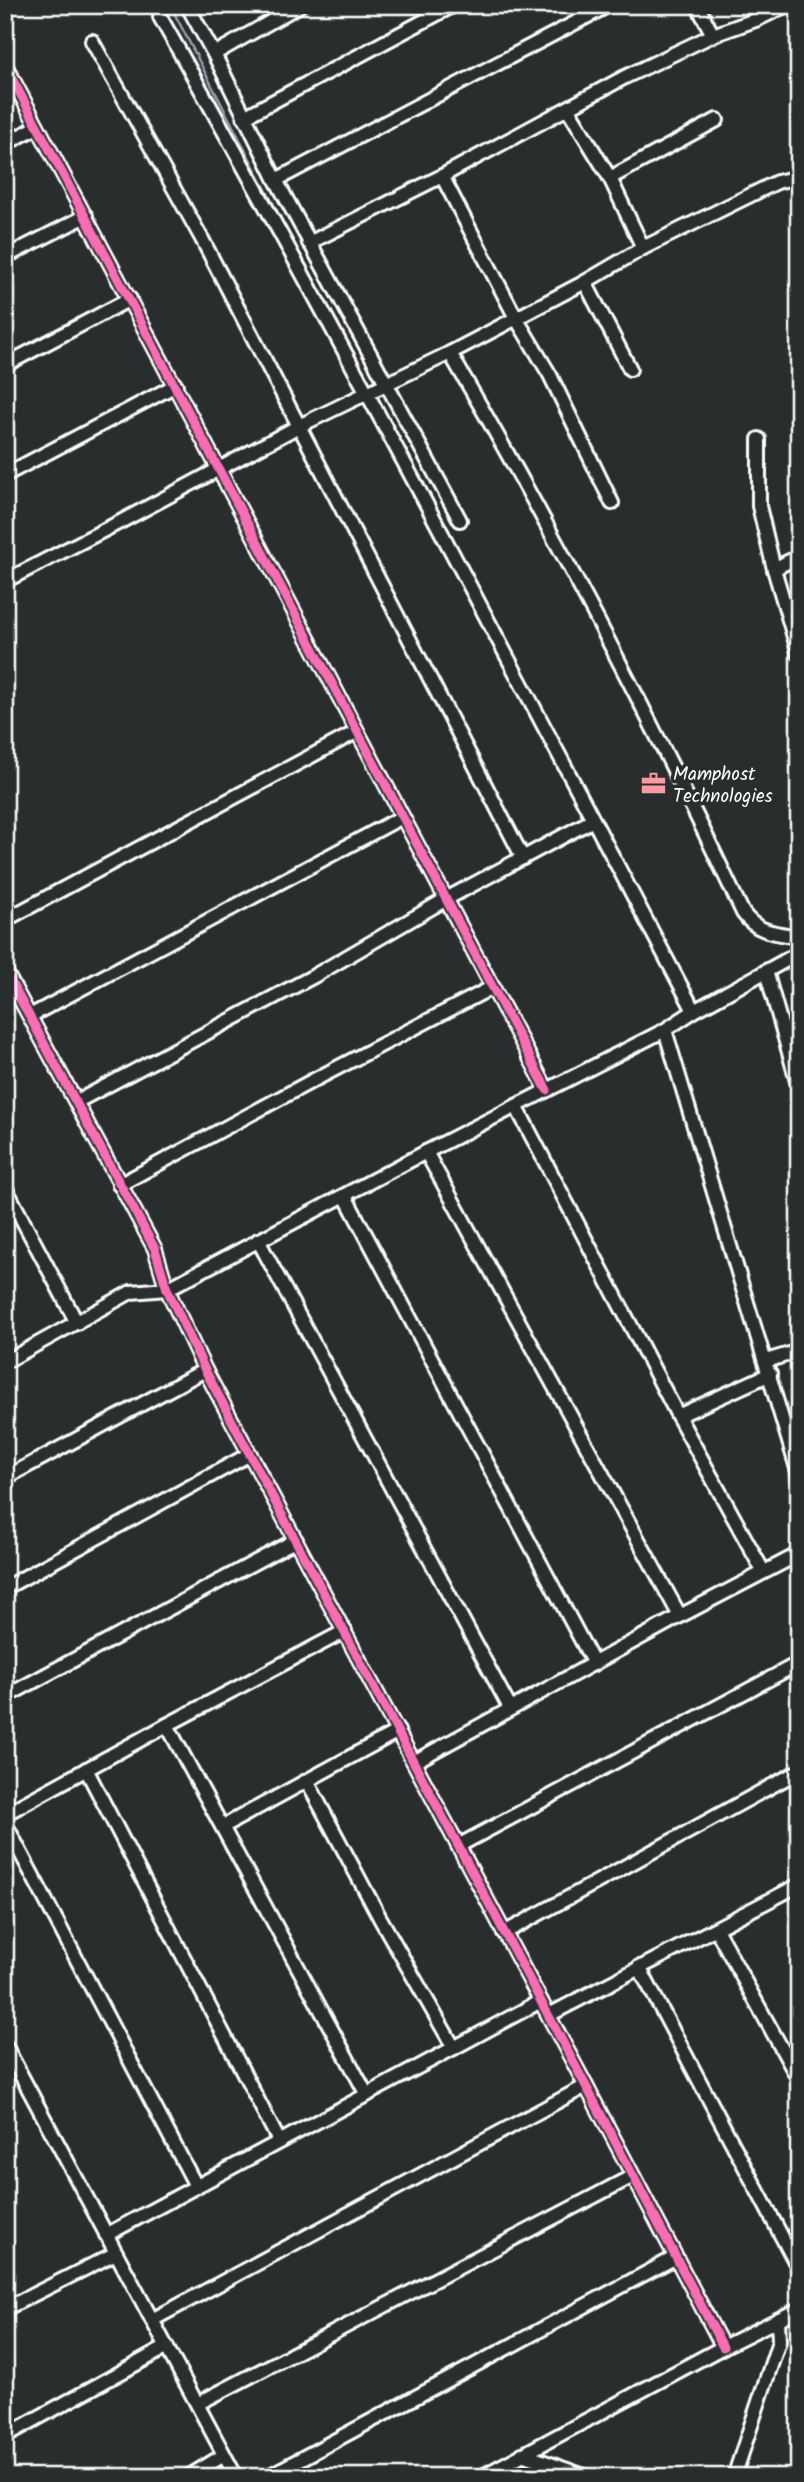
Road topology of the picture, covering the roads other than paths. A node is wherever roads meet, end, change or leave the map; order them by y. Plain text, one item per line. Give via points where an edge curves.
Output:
1 (187, 5) edge
2 (300, 5) edge
3 (454, 5) edge
4 (609, 5) edge
5 (697, 5) edge
6 (786, 6) edge
7 (160, 17) dead end
8 (713, 35) junction
9 (92, 41) dead end
10 (214, 54) junction
11 (5, 65) edge
12 (568, 109) junction
13 (244, 117) junction
14 (717, 120) dead end
15 (37, 127) junction
16 (5, 144) edge
17 (442, 176) junction
18 (610, 178) junction
19 (276, 180) junction
20 (799, 181) edge
21 (86, 216) junction
22 (309, 243) junction
23 (643, 248) junction
24 (5, 257) edge
25 (585, 282) junction
26 (130, 299) junction
27 (516, 318) junction
28 (450, 353) junction
29 (5, 365) edge
30 (630, 369) dead end
31 (386, 383) junction
32 (176, 385) junction
33 (368, 393) junction
34 (299, 426) junction
35 (759, 439) dead end
36 (219, 470) junction
37 (5, 475) edge
38 (612, 503) dead end
39 (460, 520) dead end
40 (799, 556) edge
41 (774, 569) junction
42 (5, 581) edge
43 (796, 633) edge
44 (799, 653) edge
45 (356, 732) junction
46 (402, 817) junction
47 (593, 820) junction
48 (523, 858) junction
49 (448, 898) junction
50 (5, 920) edge
51 (799, 937) edge
52 (799, 953) edge
53 (5, 971) edge
54 (765, 971) junction
55 (494, 987) junction
56 (694, 1011) junction
57 (30, 1016) junction
58 (665, 1030) junction
59 (799, 1088) edge
60 (547, 1090) junction
61 (76, 1102) junction
62 (516, 1106) junction
63 (426, 1152) junction
64 (119, 1185) junction
65 (5, 1187) edge
66 (345, 1196) junction
67 (258, 1240) junction
68 (167, 1289) junction
69 (77, 1323) junction
70 (799, 1351) edge
71 (765, 1360) junction
72 (5, 1362) edge
73 (205, 1370) junction
74 (769, 1374) junction
75 (678, 1416) junction
76 (250, 1454) junction
77 (799, 1475) edge
78 (5, 1478) edge
79 (296, 1540) junction
80 (799, 1555) edge
81 (763, 1571) junction
82 (5, 1588) edge
83 (680, 1616) junction
84 (345, 1632) junction
85 (799, 1663) edge
86 (594, 1664) junction
87 (5, 1697) edge
88 (510, 1708) junction
89 (167, 1725) junction
90 (398, 1731) junction
91 (414, 1762) junction
92 (86, 1769) junction
93 (799, 1771) edge
94 (307, 1781) junction
95 (5, 1814) edge
96 (5, 1823) edge
97 (224, 1826) junction
98 (458, 1846) junction
99 (797, 1891) edge
100 (716, 1928) junction
101 (504, 1933) junction
102 (639, 1967) junction
103 (541, 2001) junction
104 (549, 2015) junction
105 (5, 2045) edge
106 (454, 2048) junction
107 (799, 2080) edge
108 (586, 2086) junction
109 (367, 2095) junction
110 (279, 2141) junction
111 (633, 2176) junction
112 (196, 2186) junction
113 (106, 2235) junction
114 (116, 2253) junction
115 (676, 2257) junction
116 (799, 2269) edge
117 (5, 2309) edge
118 (799, 2309) edge
119 (152, 2320) junction
120 (778, 2320) junction
121 (167, 2347) junction
122 (723, 2347) junction
123 (199, 2403) junction
124 (5, 2435) edge
125 (522, 2454) junction
126 (224, 2455) junction
127 (188, 2477) edge
128 (236, 2477) edge
129 (267, 2477) edge
130 (481, 2477) edge
131 (587, 2477) edge
132 (734, 2477) edge

1 - 10 street
2 - 10 street
3 - 13 street
4 - 19 street
5 - 8 street
6 - 8 street
7 - 33 street
8 - 12 street
9 - 34 street
10 - 13 street
11 - 15 street
12 - 17 street
12 - 18 street
13 - 19 street
14 - 18 street
15 - 16 street
15 - 21 street
17 - 22 street
17 - 27 street
18 - 23 street
19 - 22 street
20 - 23 street via 777,182
21 - 24 street
21 - 26 street
22 - 31 street
23 - 25 street
25 - 27 street
25 - 30 street
26 - 29 street
26 - 32 street
27 - 28 street
27 - 38 street via 550,375
28 - 31 street
28 - 51 street via 541,512 690,800 743,913 760,930
31 - 33 street
31 - 39 street
32 - 36 street
32 - 37 street
33 - 34 street
33 - 47 street
34 - 36 street
34 - 48 street
35 - 41 street via 758,498
36 - 42 street
36 - 45 street
40 - 41 street
41 - 43 street
43 - 44 street
45 - 46 street
45 - 50 street
46 - 49 street
46 - 57 street
47 - 48 street
47 - 56 street
48 - 49 street
49 - 55 street
49 - 61 street via 314,976
52 - 54 street
53 - 57 street
54 - 56 street
54 - 59 street
55 - 60 street
55 - 64 street
56 - 58 street
57 - 61 street
58 - 60 street
58 - 71 street
60 - 62 street
61 - 64 street
62 - 63 street
62 - 75 street
63 - 66 street
63 - 83 street
64 - 68 street via 155,1249
65 - 69 street
66 - 67 street
66 - 86 street
67 - 68 street
67 - 88 street
68 - 69 street via 131,1292
68 - 73 street
69 - 72 street
70 - 71 street
71 - 74 street
73 - 76 street
73 - 78 street
74 - 75 street
74 - 77 street
75 - 81 street
76 - 79 street
76 - 82 street
79 - 84 street
79 - 87 street
80 - 81 street
81 - 83 street
83 - 86 street
84 - 89 street
84 - 90 street
85 - 98 street
86 - 88 street
88 - 91 street
89 - 92 street
89 - 97 street
90 - 91 street
90 - 94 street
91 - 98 street
92 - 95 street
92 - 110 street
93 - 101 street
94 - 97 street
94 - 106 street
96 - 112 street
97 - 109 street
98 - 101 street
99 - 100 street
100 - 102 street
100 - 107 street
101 - 103 street
102 - 104 street
102 - 116 street
103 - 104 street
103 - 106 street
104 - 108 street
105 - 113 street
106 - 109 street
108 - 111 street
108 - 119 street
109 - 110 street
110 - 112 street
111 - 115 street
111 - 123 street
112 - 113 street
113 - 114 street
114 - 117 street
114 - 119 street
115 - 122 street
115 - 129 street
118 - 120 street
119 - 121 street
120 - 122 street
120 - 132 street via 779,2341
121 - 123 street
121 - 124 street
122 - 125 street
123 - 126 street
125 - 130 street
125 - 131 street
126 - 127 street
126 - 128 street

